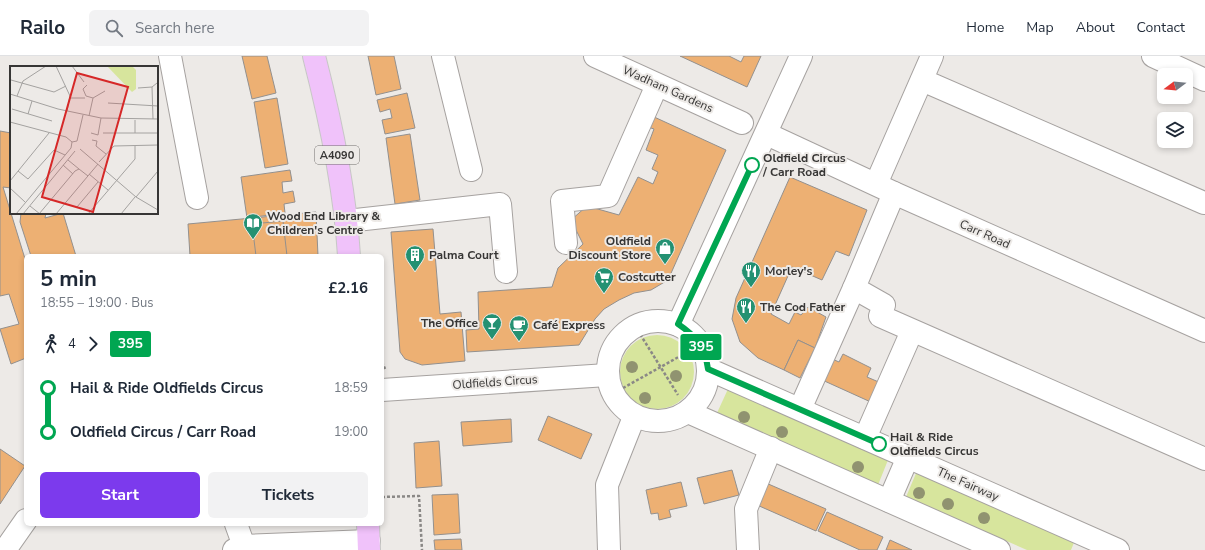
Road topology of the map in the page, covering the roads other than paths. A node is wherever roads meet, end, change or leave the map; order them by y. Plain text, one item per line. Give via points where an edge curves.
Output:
1 (170, 56) edge
2 (314, 56) edge
3 (443, 56) edge
4 (595, 56) edge
5 (801, 56) edge
6 (932, 56) edge
7 (1153, 56) edge
8 (922, 80) junction
9 (1205, 80) edge
10 (657, 84) junction
11 (742, 123) dead end
12 (767, 134) junction
13 (472, 170) dead end
14 (885, 189) junction
15 (197, 198) dead end
16 (1204, 203) dead end
17 (347, 221) junction
18 (566, 243) dead end
19 (349, 254) edge
20 (506, 272) dead end
21 (854, 288) junction
22 (678, 324) junction
23 (912, 331) junction
24 (1205, 331) edge
25 (708, 369) junction
26 (610, 385) junction
27 (384, 390) edge
28 (800, 409) junction
29 (688, 412) junction
30 (634, 416) junction
31 (865, 438) junction
32 (771, 448) junction
33 (908, 457) junction
34 (1205, 459) edge
35 (889, 501) junction
36 (24, 523) edge
37 (236, 526) edge
38 (369, 538) edge
39 (1088, 544) edge
40 (239, 548) edge
41 (6, 550) edge
42 (609, 550) edge
43 (748, 550) edge
44 (999, 550) edge
45 (1118, 550) edge

1 - 15 street
2 - 17 main road, A4090 via 341,173
3 - 13 street
4 - 10 street, Wadham Gardens
5 - 12 street
6 - 8 street
7 - 9 street
8 - 14 street
8 - 16 street
10 - 11 street, Wadham Gardens
10 - 18 street via 608,196 562,201
12 - 14 street, Carr Road
12 - 22 street
14 - 21 street
14 - 24 street, Carr Road
17 - 19 main road, A4090
17 - 20 street via 500,204
21 - 23 street via 884,305 880,316
21 - 28 street
22 - 25 street via 692,333 706,357
22 - 26 street via 660,321 635,326 626,331 611,352
23 - 31 street
23 - 34 street
25 - 28 street, The Fairway
25 - 29 street via 708,381 701,398
26 - 27 street, Oldfields Circus
26 - 30 street via 624,409
28 - 31 street, The Fairway
29 - 30 street via 665,422 648,421
29 - 32 street
30 - 42 street via 607,485
31 - 33 street, The Fairway
32 - 35 street
32 - 43 street via 746,509
33 - 35 street
33 - 39 street, The Fairway
35 - 44 street
36 - 41 street
37 - 40 street
38 - 40 street
39 - 45 street, The Fairway

